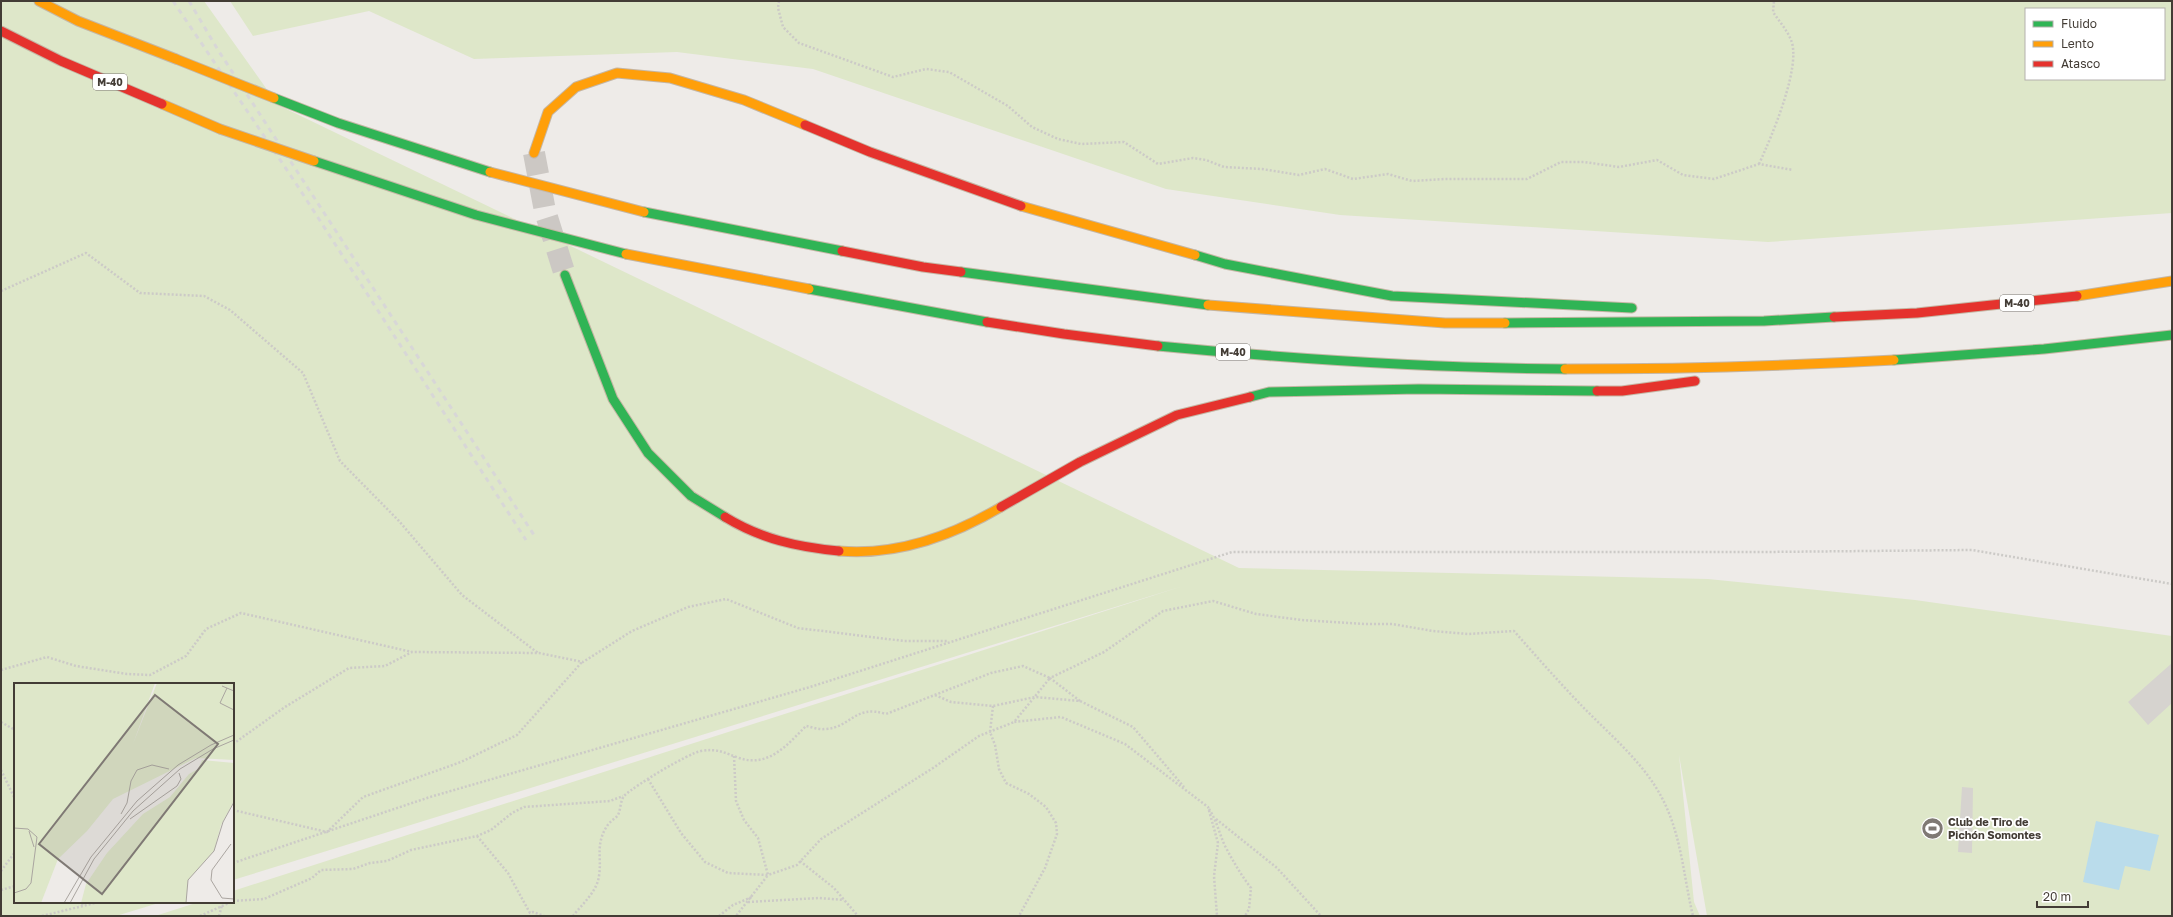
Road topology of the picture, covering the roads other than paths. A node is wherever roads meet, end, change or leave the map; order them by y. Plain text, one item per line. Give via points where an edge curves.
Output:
1 (39, 1) edge
2 (1, 31) edge
3 (534, 153) tunnel mouth
4 (565, 275) tunnel mouth
5 (2172, 281) edge
6 (1641, 308) dead end
7 (1710, 312) dead end
8 (1764, 322) junction
9 (2172, 334) edge
10 (1821, 364) junction
11 (1729, 376) dead end
12 (1706, 380) dead end

1 - 8 highway, M-40, bridge via 78,21 338,123 486,171 637,211 922,267 1201,304 1445,322
2 - 10 highway, M-40, bridge via 61,61 220,129 473,214 636,256 1018,328 1152,346 1445,367 1634,371
3 - 6 highway via 548,112 576,87 617,73 670,78 744,100 870,152 1010,203 1225,264 1392,296
4 - 12 highway via 613,398 648,453 691,496 748,532 806,548 852,552 901,548 948,534 988,515 1080,462 1177,415 1269,392 1419,389 1622,391
5 - 8 highway, M-40 via 2081,296 1917,313
7 - 8 highway
9 - 10 highway, M-40 via 2083,346 1919,360
10 - 11 highway

